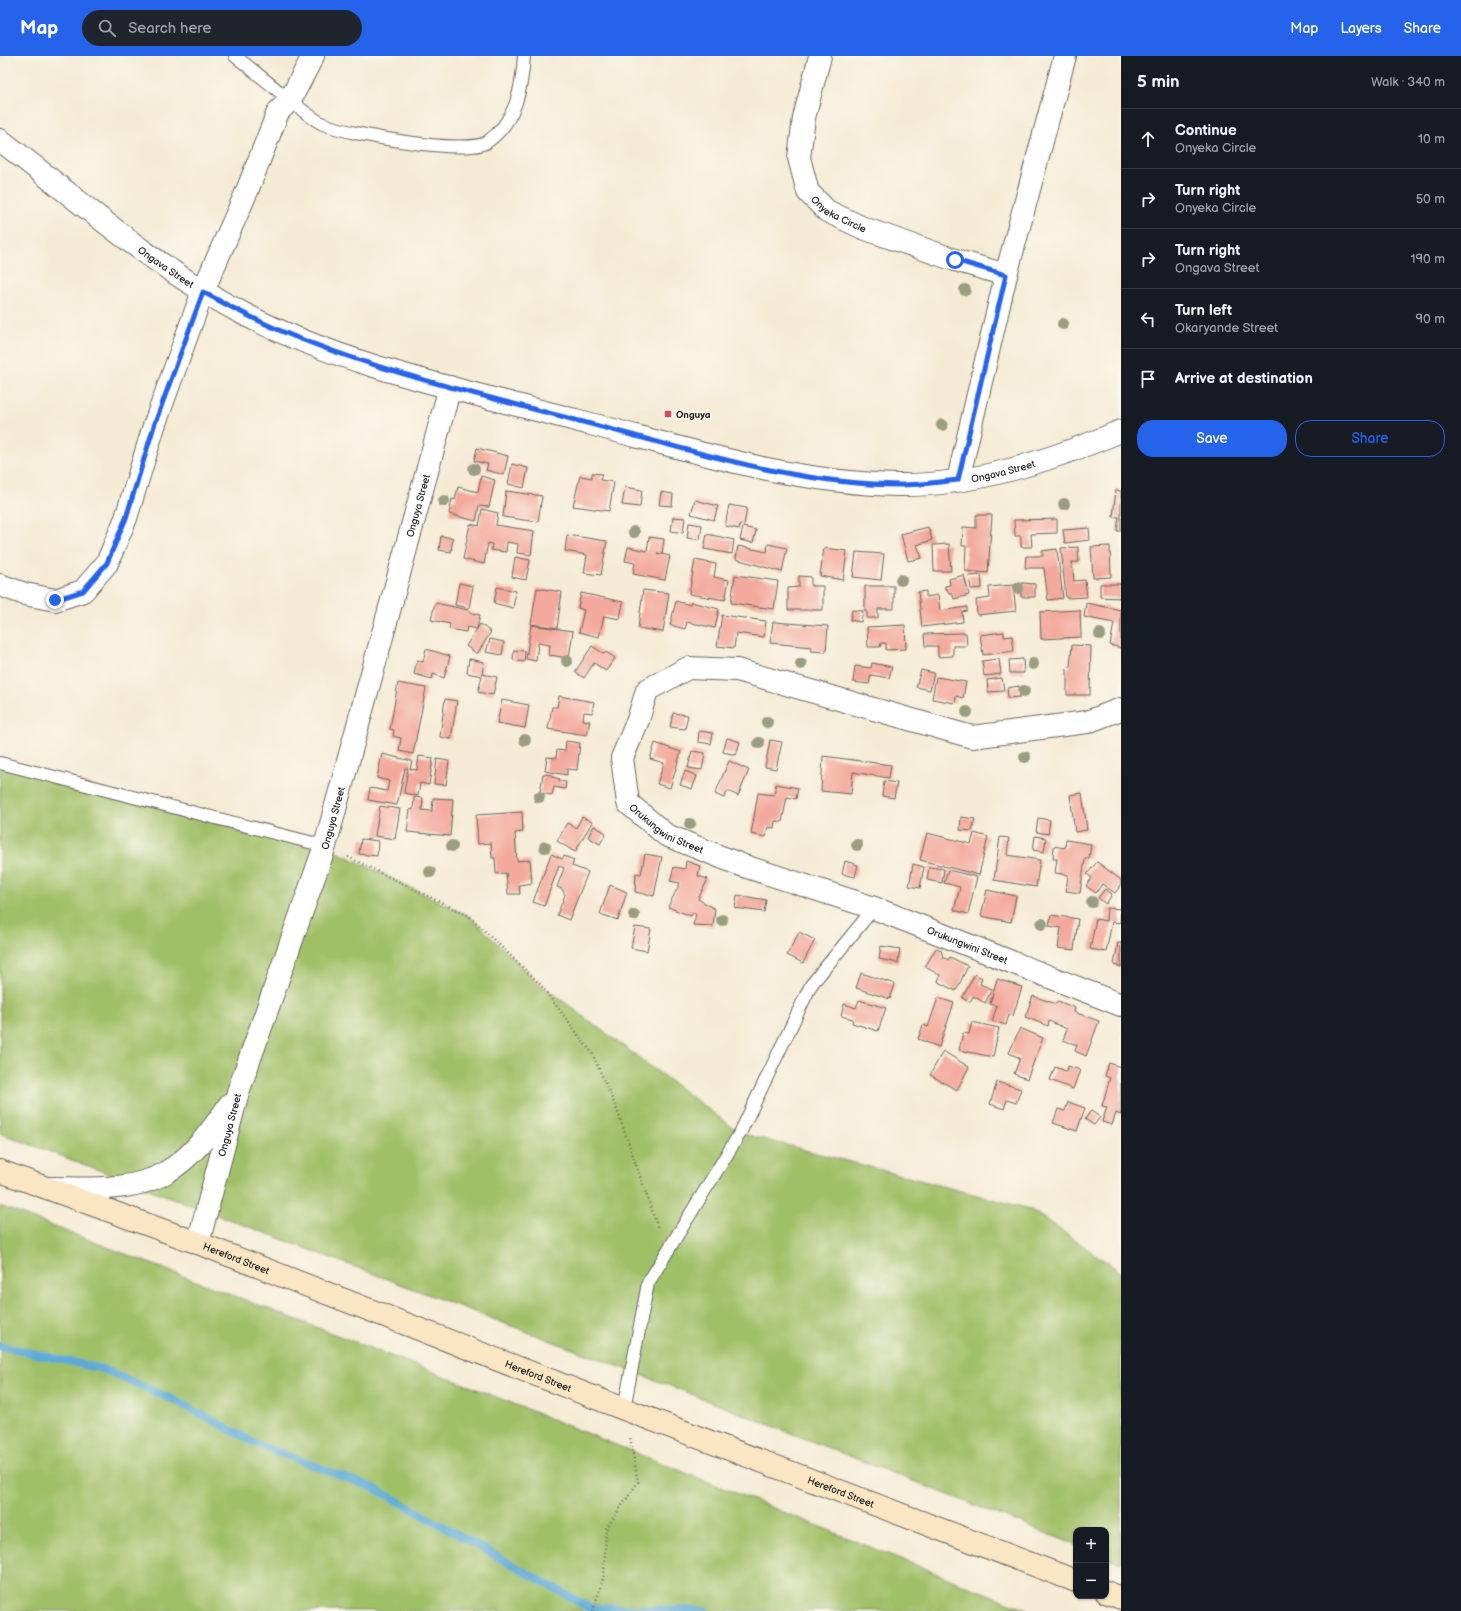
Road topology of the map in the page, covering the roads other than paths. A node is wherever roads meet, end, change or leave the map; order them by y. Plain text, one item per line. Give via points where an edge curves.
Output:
1 (235, 56) edge
2 (313, 56) edge
3 (524, 56) edge
4 (820, 56) edge
5 (1065, 56) edge
6 (290, 100) junction
7 (0, 140) edge
8 (1006, 275) junction
9 (203, 292) junction
10 (450, 387) junction
11 (1121, 431) edge
12 (958, 480) junction
13 (0, 585) edge
14 (1121, 709) edge
15 (0, 763) edge
16 (325, 846) junction
17 (874, 908) junction
18 (1121, 1005) edge
19 (238, 1092) junction
20 (0, 1172) edge
21 (44, 1188) junction
22 (198, 1244) junction
23 (624, 1409) junction
24 (1073, 1580) edge
25 (1109, 1593) edge
26 (1121, 1598) edge

1 - 6 lane
2 - 6 street
3 - 6 lane via 522,83 514,110 500,131 486,143 469,146 398,142 336,128 308,114
4 - 8 street, Onyeka Circle via 804,118 799,158 808,192 827,211 863,228
5 - 8 street
6 - 9 street via 278,112
7 - 9 street, Ongava Street via 132,244
8 - 12 street
9 - 10 street, Ongava Street via 244,314 305,341 369,364
9 - 13 street via 154,426 126,518 107,563 83,591 55,600
10 - 12 street, Ongava Street via 742,464 814,478 900,485
10 - 16 street, Onguya Street
11 - 12 street, Ongava Street via 1054,457 1004,472
14 - 17 street, Orukungwini Street via 1087,722 972,737 737,670 688,668 648,690 622,758 628,803 666,835 741,865
15 - 16 lane
16 - 19 street, Onguya Street
17 - 18 street, Orukungwini Street
17 - 23 lane via 811,985 740,1133 648,1283
19 - 21 street via 197,1148 165,1174 133,1185 82,1189
19 - 22 street, Onguya Street
20 - 21 main road, Hereford Street
21 - 22 main road, Hereford Street
22 - 23 main road, Hereford Street
23 - 24 main road, Hereford Street
25 - 26 main road

